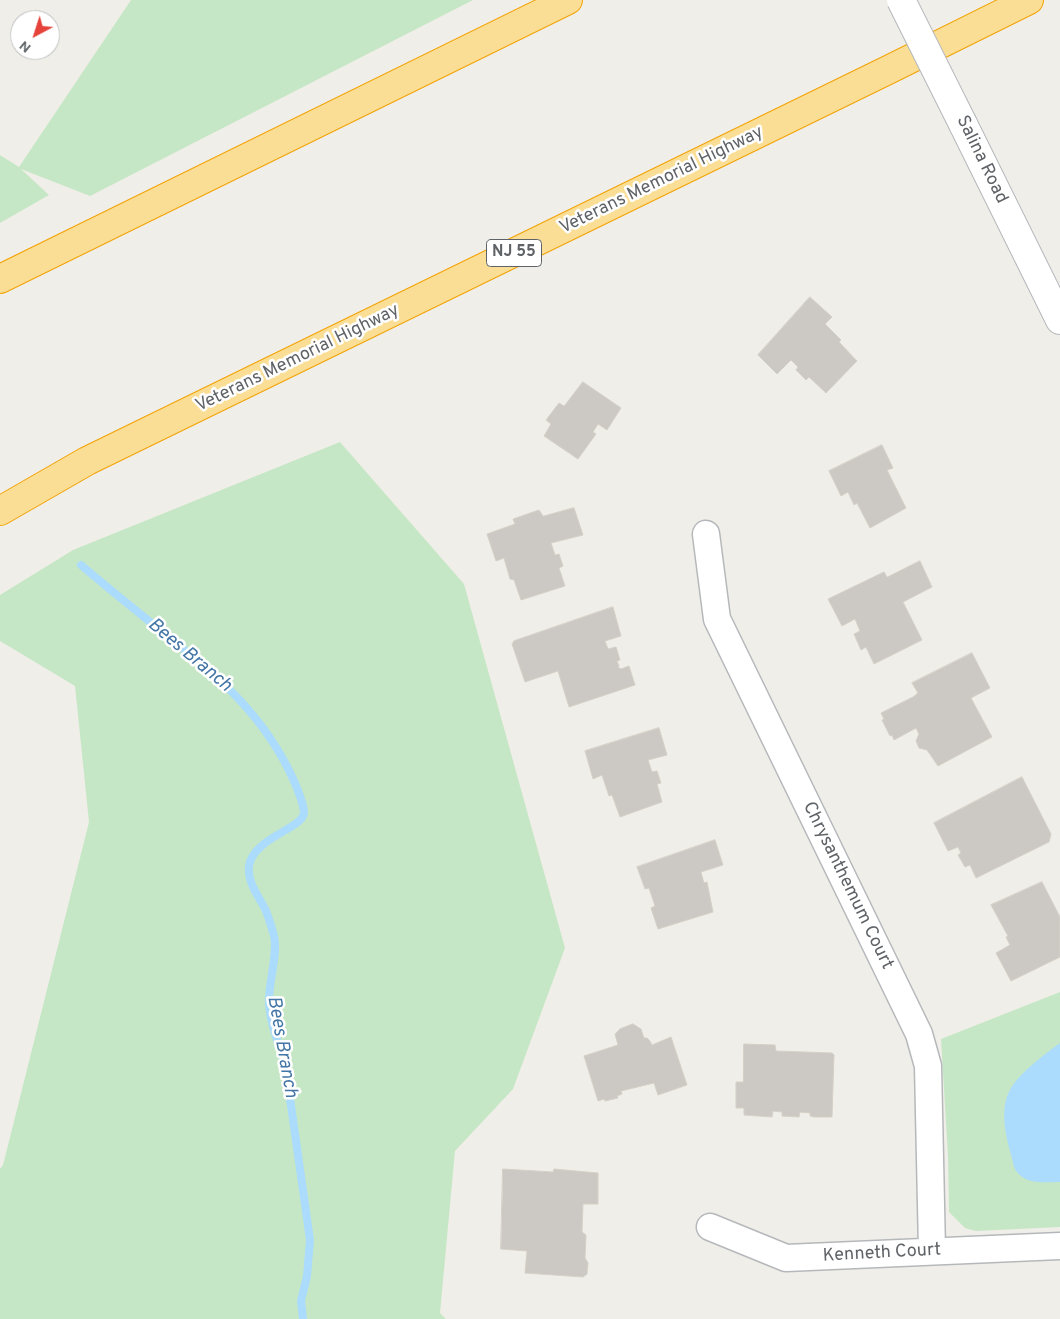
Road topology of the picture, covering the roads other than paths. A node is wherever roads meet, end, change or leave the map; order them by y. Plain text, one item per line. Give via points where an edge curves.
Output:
1 (568, 0) edge
2 (901, 0) edge
3 (1029, 0) edge
4 (0, 279) edge
5 (1060, 320) edge
6 (0, 511) edge
7 (706, 534) dead end
8 (710, 1227) dead end
9 (1060, 1246) edge
10 (932, 1251) junction

1 - 4 highway
2 - 5 street, Salina Road, bridge
3 - 6 highway, Veterans Memorial Highway / NJ 55 via 87,461
7 - 10 street, Chrysanthemum Court via 717,619 919,1034 928,1066
8 - 10 street, Kenneth Court via 786,1258
9 - 10 street, Kenneth Court

